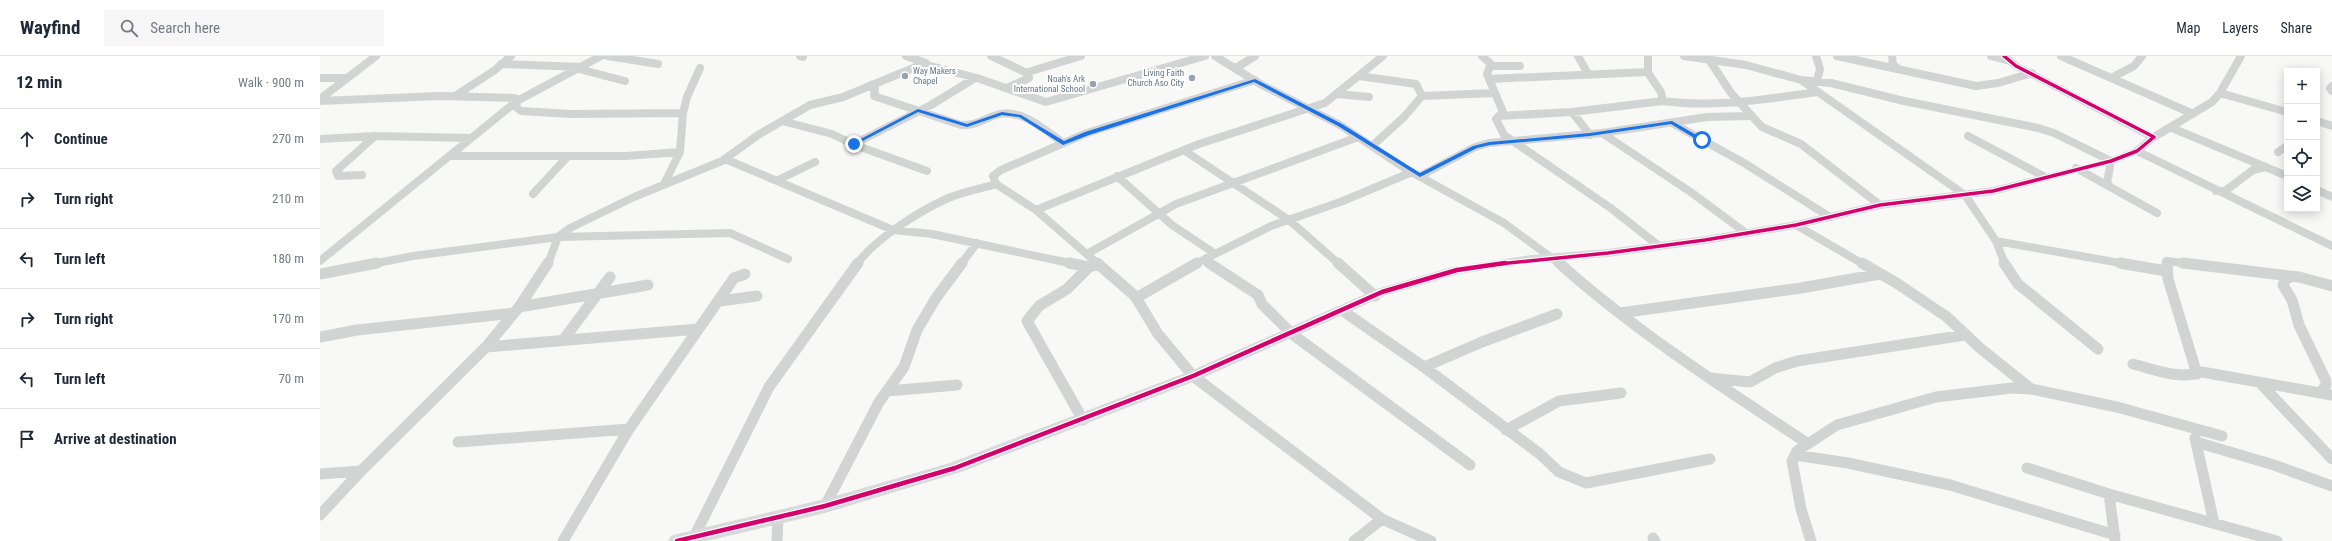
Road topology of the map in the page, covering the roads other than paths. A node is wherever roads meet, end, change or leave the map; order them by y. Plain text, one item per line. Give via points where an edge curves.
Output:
1 (376, 56) edge
2 (511, 56) edge
3 (601, 56) edge
4 (608, 56) edge
5 (906, 56) edge
6 (991, 56) edge
7 (1081, 56) edge
8 (1205, 56) edge
9 (1215, 56) edge
10 (1255, 56) edge
11 (1383, 56) edge
12 (1482, 56) edge
13 (1578, 56) edge
14 (1648, 56) edge
15 (1684, 56) edge
16 (1742, 56) edge
17 (1816, 56) edge
18 (1837, 56) edge
19 (1892, 56) edge
20 (1991, 56) edge
21 (2061, 56) edge
22 (2142, 56) edge
23 (2241, 56) edge
24 (1857, 58) edge
25 (2007, 59) edge
26 (1710, 61) junction
27 (501, 64) junction
28 (658, 64) dead end
29 (926, 64) junction
30 (1746, 65) junction
31 (1491, 66) junction
32 (1520, 66) dead end
33 (580, 68) junction
34 (700, 68) dead end
35 (1236, 68) junction
36 (1899, 69) junction
37 (1648, 72) junction
38 (2032, 73) junction
39 (1029, 74) junction
40 (1588, 74) junction
41 (1359, 76) junction
42 (2113, 77) junction
43 (320, 78) edge
44 (347, 78) junction
45 (976, 78) junction
46 (1255, 80) junction
47 (1490, 80) junction
48 (1801, 80) junction
49 (625, 81) dead end
50 (1817, 81) junction
51 (2332, 86) edge
52 (1007, 88) junction
53 (873, 89) junction
54 (2332, 91) edge
55 (1818, 92) junction
56 (1494, 93) junction
57 (2220, 93) junction
58 (1338, 94) junction
59 (455, 96) junction
60 (1422, 96) junction
61 (1369, 97) dead end
62 (321, 99) edge
63 (517, 101) junction
64 (1663, 101) junction
65 (1742, 103) junction
66 (1307, 108) junction
67 (918, 110) junction
68 (2284, 111) edge
69 (1572, 112) junction
70 (683, 113) junction
71 (2191, 113) junction
72 (1499, 116) junction
73 (1750, 116) junction
74 (782, 121) junction
75 (2320, 122) edge
76 (1672, 123) junction
77 (2332, 126) edge
78 (2172, 128) junction
79 (1602, 133) junction
80 (1504, 135) junction
81 (1590, 135) junction
82 (375, 136) junction
83 (1968, 136) dead end
84 (1358, 137) junction
85 (2154, 137) junction
86 (471, 138) junction
87 (320, 139) edge
88 (1498, 142) junction
89 (1515, 142) junction
90 (1063, 143) junction
91 (854, 144) junction
92 (1372, 146) junction
93 (2284, 148) edge
94 (1185, 151) junction
95 (2137, 151) junction
96 (680, 152) junction
97 (2278, 152) dead end
98 (449, 156) junction
99 (568, 156) junction
100 (725, 159) junction
101 (2111, 161) junction
102 (815, 162) dead end
103 (2266, 167) junction
104 (2076, 168) junction
105 (927, 172) dead end
106 (1416, 174) junction
107 (362, 175) dead end
108 (2284, 175) edge
109 (1118, 176) junction
110 (2045, 177) junction
111 (778, 180) junction
112 (1232, 183) junction
113 (664, 184) junction
114 (996, 184) junction
115 (2109, 185) junction
116 (2216, 191) junction
117 (2320, 191) edge
118 (533, 194) dead end
119 (1965, 194) junction
120 (2332, 197) edge
121 (1880, 205) junction
122 (1036, 210) junction
123 (2157, 213) dead end
124 (1158, 214) junction
125 (1830, 217) junction
126 (1289, 220) junction
127 (1796, 226) junction
128 (893, 230) junction
129 (1746, 232) junction
130 (558, 237) junction
131 (1996, 241) junction
132 (977, 243) junction
133 (1659, 246) junction
134 (2332, 246) edge
135 (1087, 254) junction
136 (1210, 256) junction
137 (1552, 257) junction
138 (788, 258) dead end
139 (320, 261) edge
140 (1094, 265) junction
141 (2166, 270) junction
142 (320, 274) edge
143 (745, 274) dead end
144 (1880, 274) junction
145 (610, 277) dead end
146 (2290, 277) junction
147 (648, 285) dead end
148 (2332, 286) edge
149 (599, 293) junction
150 (757, 296) dead end
151 (1375, 296) junction
152 (1136, 298) junction
153 (720, 301) junction
154 (516, 310) junction
155 (1344, 311) junction
156 (1620, 313) junction
157 (1557, 314) dead end
158 (698, 329) junction
159 (1292, 334) junction
160 (1965, 335) junction
161 (320, 337) edge
162 (564, 339) junction
163 (486, 347) junction
164 (2098, 349) dead end
165 (2133, 364) dead end
166 (1424, 367) junction
167 (2197, 374) junction
168 (1193, 376) junction
169 (1709, 378) junction
170 (2260, 382) junction
171 (957, 385) dead end
172 (2031, 389) junction
173 (887, 391) junction
174 (1621, 393) dead end
175 (2320, 393) junction
176 (2332, 395) edge
177 (1083, 420) junction
178 (2192, 428) junction
179 (629, 429) junction
180 (1506, 430) junction
181 (2222, 436) dead end
182 (458, 442) dead end
183 (2196, 442) junction
184 (1807, 443) junction
185 (1795, 455) junction
186 (1710, 458) dead end
187 (2332, 459) edge
188 (1470, 465) dead end
189 (2027, 468) dead end
190 (361, 471) junction
191 (320, 474) edge
192 (2332, 486) edge
193 (2109, 494) junction
194 (825, 506) junction
195 (320, 516) edge
196 (778, 517) junction
197 (1382, 519) junction
198 (2214, 523) junction
199 (2115, 538) edge
200 (692, 540) edge
201 (563, 541) edge
202 (676, 541) edge
203 (777, 541) edge
204 (1354, 541) edge
205 (1431, 541) edge
206 (1811, 541) edge
207 (2277, 541) edge

1 - 44 street
2 - 27 street
3 - 33 street
4 - 28 street
5 - 29 street
6 - 39 street
7 - 39 street via 1033,70 1028,72
8 - 52 street via 1050,102
9 - 35 street
10 - 35 street
11 - 41 street
12 - 31 street
13 - 40 street
14 - 37 street
15 - 26 street
16 - 30 street
17 - 50 street via 1820,69
18 - 24 street
19 - 36 street via 1893,65
20 - 25 street
21 - 42 street
22 - 42 street via 2134,66
23 - 57 street
24 - 36 street
25 - 38 street
26 - 30 street
26 - 65 street via 1731,93
27 - 33 street
27 - 59 street
29 - 45 street
29 - 53 street
30 - 48 street
31 - 32 street
31 - 47 street via 1487,73
33 - 49 street
33 - 63 street
34 - 70 street
35 - 46 street
36 - 38 street via 1976,86 1998,83
37 - 40 street
37 - 64 street via 1661,92
38 - 85 street
39 - 52 street via 1029,78
40 - 47 street
41 - 58 street
41 - 60 street via 1416,84
42 - 71 street
43 - 44 street
44 - 62 street
45 - 52 street
45 - 67 street via 941,101
46 - 66 street
46 - 90 street via 1087,133
47 - 56 street
48 - 50 street
48 - 55 street
50 - 101 street via 2043,129
51 - 54 street
53 - 67 street via 874,96
53 - 74 street via 810,105
55 - 65 street
55 - 119 street
56 - 60 street
56 - 72 street via 1503,112
57 - 68 street
57 - 71 street via 2212,102
58 - 61 street
58 - 66 street via 1325,103
59 - 62 street
59 - 63 street via 515,98
60 - 92 street via 1404,117
63 - 70 street via 516,107 521,110 564,114
63 - 86 street
64 - 65 street via 1685,104
64 - 69 street
65 - 73 street
66 - 84 street
66 - 94 street
67 - 90 street via 967,126 1002,113 1021,116
67 - 91 street
69 - 72 street
69 - 81 street
70 - 96 street
71 - 78 street
72 - 80 street via 1496,119
73 - 76 street via 1707,117
73 - 121 street via 1766,130 1801,144
74 - 91 street via 832,134
74 - 100 street
75 - 77 street
76 - 79 street
76 - 125 street
78 - 85 street
78 - 103 street
79 - 81 street
79 - 129 street
80 - 88 street
80 - 89 street
81 - 89 street
82 - 86 street
82 - 87 street
82 - 107 street via 336,171 338,176
83 - 110 street
84 - 92 street
84 - 112 street
85 - 95 street
86 - 98 street
88 - 89 street
88 - 106 street via 1475,147
89 - 133 street via 1612,209
90 - 114 street via 1001,170 993,176
91 - 105 street
92 - 106 street
93 - 97 street
94 - 109 street
94 - 112 street
95 - 101 street
95 - 116 street
96 - 99 street via 626,156
96 - 113 street
98 - 99 street
98 - 139 street
99 - 118 street
100 - 111 street
100 - 113 street
101 - 104 street
101 - 115 street via 2107,183
102 - 111 street
103 - 108 street
103 - 116 street via 2253,170 2225,191
104 - 110 street
104 - 115 street
106 - 126 street
106 - 137 street via 1504,223
109 - 122 street
109 - 124 street
110 - 119 street
111 - 128 street
112 - 124 street via 1176,204
112 - 126 street
113 - 130 street via 570,228
114 - 122 street
114 - 128 street via 946,199
115 - 123 street
116 - 134 street
117 - 120 street
119 - 121 street
119 - 131 street
121 - 125 street
122 - 135 street
124 - 135 street
124 - 136 street
125 - 127 street
126 - 136 street
126 - 151 street
127 - 129 street
127 - 144 street
128 - 132 street via 932,234
128 - 200 street via 864,254 769,387
129 - 133 street
130 - 138 street via 730,234
130 - 142 street via 413,256
130 - 154 street via 549,262
131 - 141 street
131 - 164 street via 2007,270 2018,284
132 - 140 street
132 - 173 street via 936,298 917,330 904,367
133 - 137 street
135 - 140 street
136 - 152 street
136 - 159 street via 1212,265 1258,295 1262,304
137 - 151 street via 1457,270
137 - 156 street via 1590,291
140 - 152 street
140 - 177 street via 1067,289 1039,306 1027,321
141 - 146 street via 2165,262 2172,260
141 - 167 street
143 - 153 street via 734,278
144 - 156 street via 1801,288
144 - 160 street via 1947,317
145 - 149 street
146 - 148 street
146 - 175 street via 2283,285 2292,300 2299,325 2326,381
147 - 149 street
149 - 154 street
149 - 162 street
150 - 153 street
151 - 155 street
152 - 168 street via 1158,334
153 - 158 street
154 - 161 street
154 - 163 street
155 - 159 street
155 - 166 street
156 - 169 street
157 - 166 street
158 - 162 street
158 - 179 street
159 - 168 street
159 - 188 street
160 - 169 street via 1797,361 1775,368 1750,382
160 - 172 street
162 - 163 street
163 - 190 street
165 - 167 street via 2184,376
166 - 180 street
167 - 170 street via 2202,372
168 - 177 street
168 - 197 street
169 - 184 street
170 - 175 street
170 - 187 street
171 - 173 street
172 - 178 street via 2117,407
172 - 184 street via 2012,388 1936,397 1837,425
173 - 194 street via 852,451
174 - 180 street via 1559,401
175 - 176 street
177 - 194 street via 955,468
178 - 181 street
178 - 183 street
179 - 182 street
179 - 201 street
180 - 186 street via 1540,454 1559,472 1586,483
183 - 192 street via 2274,465
183 - 198 street
184 - 185 street
185 - 199 street via 1848,463 1950,485
185 - 206 street via 1792,461 1801,509
189 - 193 street
190 - 191 street
190 - 195 street
193 - 198 street
193 - 199 street
194 - 196 street
196 - 200 street
196 - 203 street
197 - 204 street
197 - 205 street
198 - 207 street
200 - 202 street

